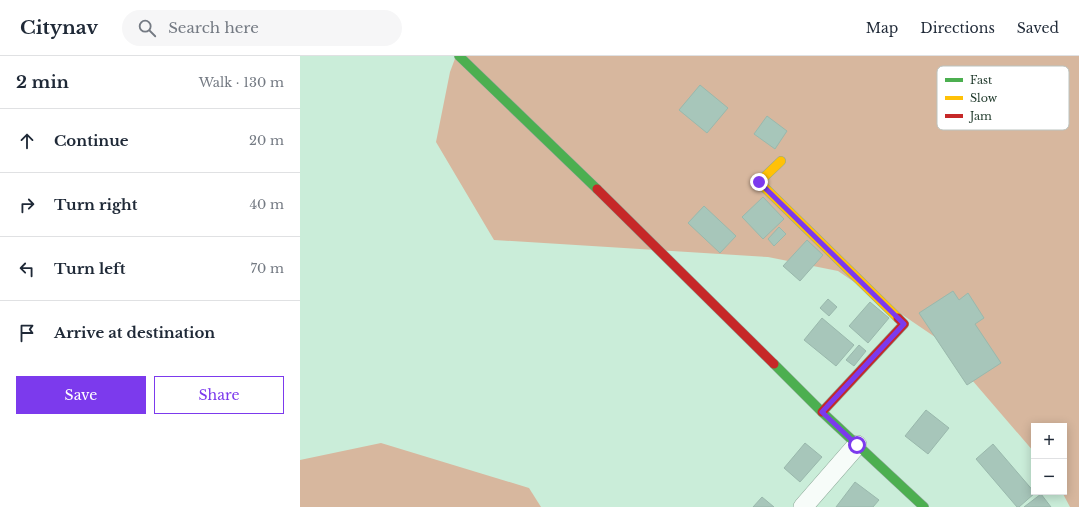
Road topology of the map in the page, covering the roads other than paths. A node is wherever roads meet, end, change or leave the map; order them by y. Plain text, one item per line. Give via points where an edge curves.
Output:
1 (459, 56) edge
2 (781, 161) dead end
3 (822, 412) junction
4 (857, 445) junction
5 (803, 507) edge
6 (924, 507) edge

1 - 3 street via 566,158
2 - 3 street via 759,182 904,324
3 - 4 street
4 - 5 street
4 - 6 street

